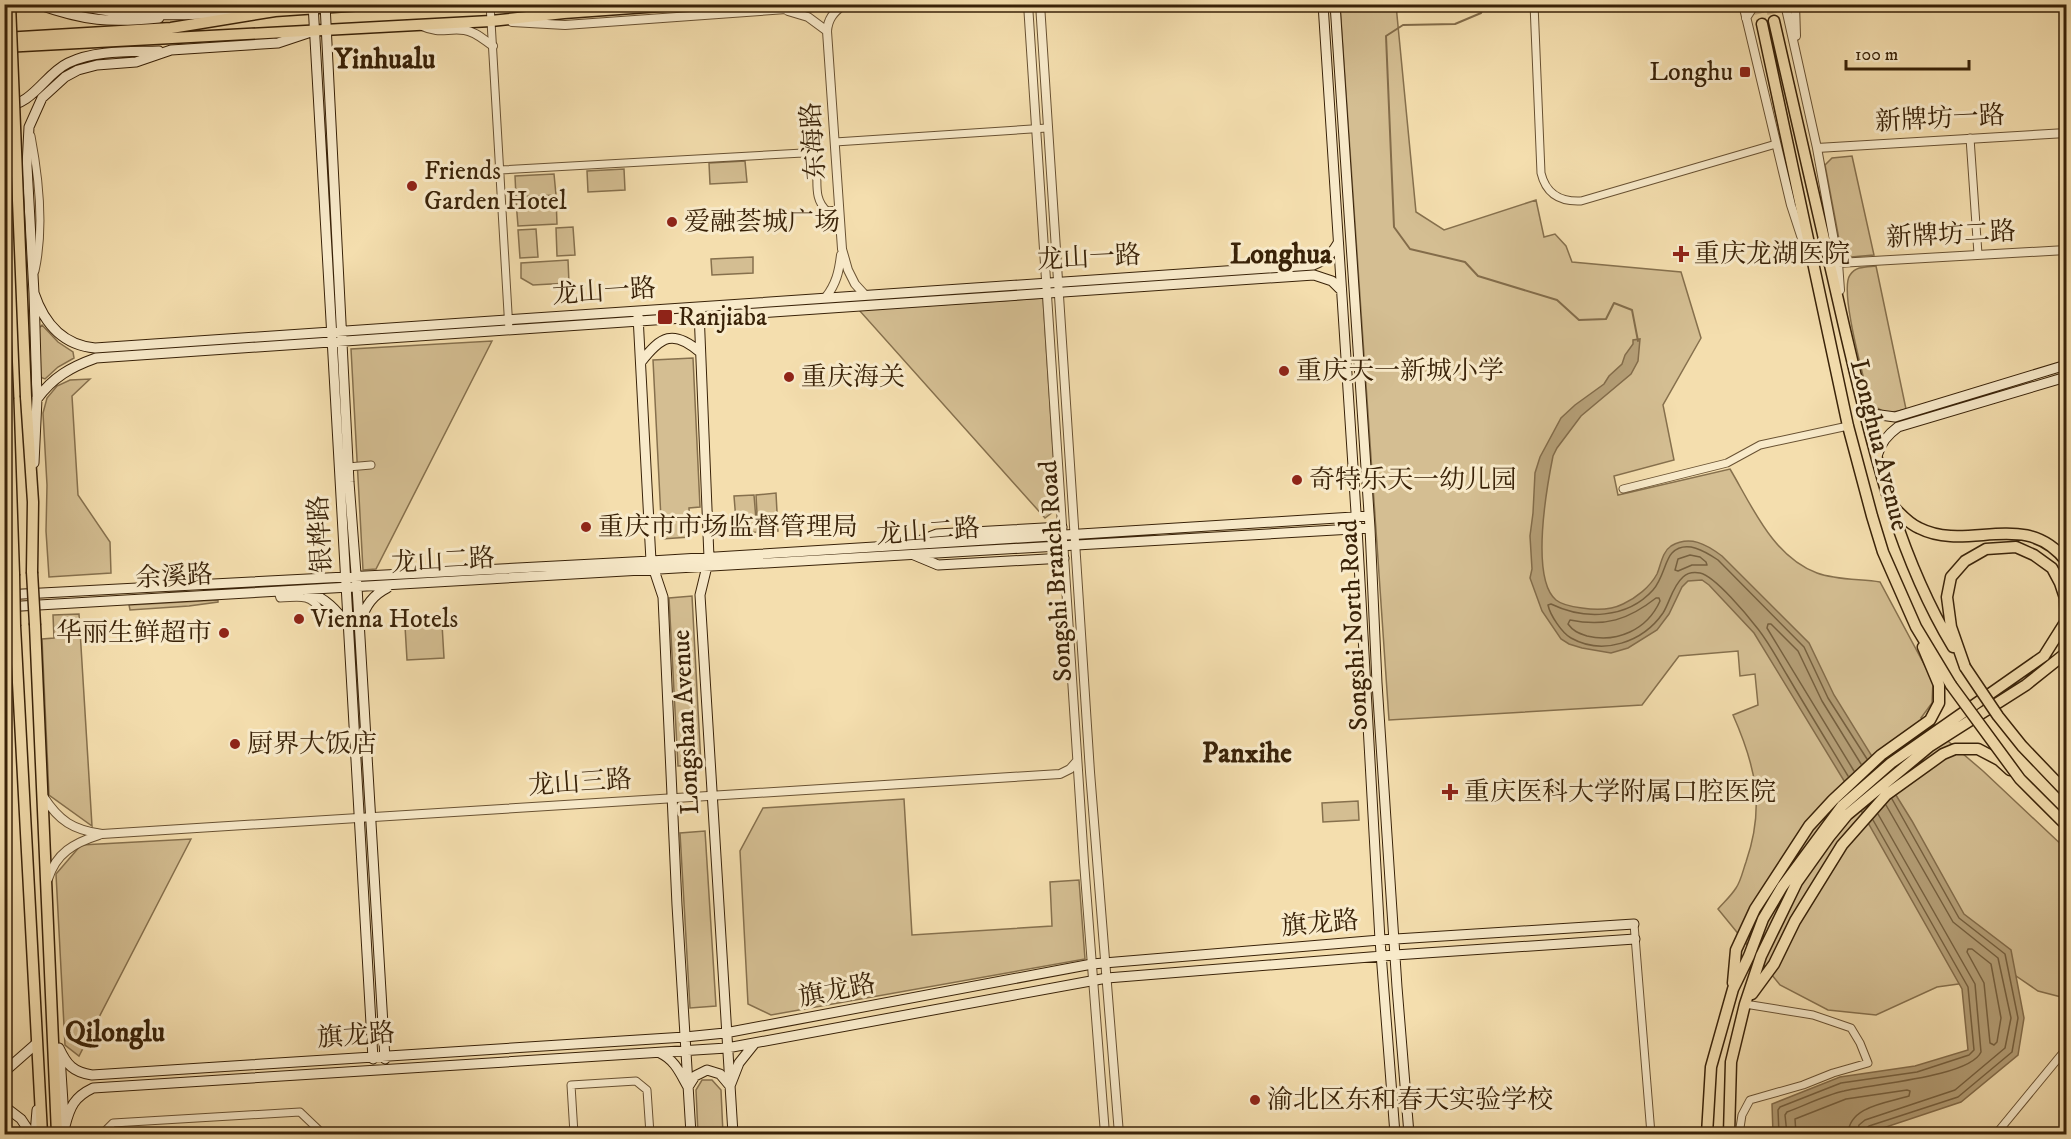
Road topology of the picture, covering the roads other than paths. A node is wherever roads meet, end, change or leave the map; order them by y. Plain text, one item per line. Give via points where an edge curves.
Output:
1 (37, 4) edge
2 (73, 4) edge
3 (162, 4) edge
4 (377, 4) edge
5 (490, 4) edge
6 (688, 4) edge
7 (856, 4) edge
8 (1028, 4) edge
9 (1040, 4) edge
10 (1323, 4) edge
11 (1335, 4) edge
12 (1534, 4) edge
13 (1741, 4) edge
14 (1755, 4) edge
15 (1795, 4) edge
16 (8, 5) edge
17 (319, 6) edge
18 (843, 6) edge
19 (1785, 6) edge
20 (783, 10) junction
21 (108, 11) junction
22 (275, 11) junction
23 (201, 15) junction
24 (1746, 19) junction
25 (491, 21) junction
26 (1774, 21) tunnel mouth
27 (1762, 24) tunnel mouth
28 (422, 26) junction
29 (327, 31) junction
30 (827, 31) junction
31 (314, 32) junction
32 (4, 38) edge
33 (493, 46) junction
34 (4, 47) edge
35 (171, 50) junction
36 (1797, 58) junction
37 (4, 106) edge
38 (1036, 129) junction
39 (1047, 129) junction
40 (2067, 133) edge
41 (1970, 138) junction
42 (835, 142) junction
43 (1776, 144) junction
44 (1816, 148) junction
45 (500, 170) junction
46 (839, 210) junction
47 (1338, 243) junction
48 (2067, 250) edge
49 (1978, 254) junction
50 (1838, 263) junction
51 (844, 270) junction
52 (1057, 281) junction
53 (1045, 282) junction
54 (1341, 290) junction
55 (1819, 291) junction
56 (1058, 292) junction
57 (34, 293) junction
58 (1046, 293) junction
59 (865, 295) junction
60 (826, 297) junction
61 (4, 300) edge
62 (699, 312) junction
63 (1842, 315) junction
64 (638, 316) junction
65 (509, 320) junction
66 (341, 330) junction
67 (509, 330) junction
68 (330, 331) junction
69 (331, 341) junction
70 (342, 341) junction
71 (700, 352) junction
72 (640, 362) junction
73 (2067, 365) edge
74 (2067, 377) edge
75 (38, 399) junction
76 (1863, 406) junction
77 (1848, 426) junction
78 (4, 453) edge
79 (1877, 456) junction
80 (371, 465) dead end
81 (348, 467) junction
82 (1623, 489) dead end
83 (10, 501) junction
84 (33, 502) junction
85 (1889, 502) junction
86 (1369, 516) junction
87 (1356, 517) junction
88 (1357, 528) junction
89 (1370, 528) junction
90 (1063, 535) junction
91 (1075, 539) junction
92 (911, 550) junction
93 (1064, 558) junction
94 (2067, 561) edge
95 (707, 562) junction
96 (652, 566) junction
97 (345, 583) junction
98 (357, 583) junction
99 (392, 585) junction
100 (304, 590) junction
101 (278, 592) junction
102 (4, 596) edge
103 (4, 607) edge
104 (316, 617) dead end
105 (359, 625) junction
106 (348, 626) junction
107 (1916, 627) junction
108 (2067, 653) edge
109 (1965, 668) junction
110 (1929, 742) junction
111 (1077, 761) junction
112 (1060, 774) junction
113 (2019, 779) junction
114 (1079, 786) junction
115 (2067, 792) edge
116 (43, 796) junction
117 (711, 796) junction
118 (671, 798) junction
119 (370, 817) junction
120 (358, 818) junction
121 (2067, 825) edge
122 (102, 834) junction
123 (1826, 835) junction
124 (47, 880) junction
125 (1634, 924) joint
126 (1635, 939) junction
127 (1380, 940) junction
128 (1394, 940) junction
129 (1395, 955) junction
130 (1381, 957) junction
131 (1106, 963) junction
132 (1092, 964) junction
133 (1107, 978) junction
134 (1093, 980) junction
135 (1733, 989) junction
136 (1744, 1004) junction
137 (52, 1008) junction
138 (725, 1033) junction
139 (685, 1037) junction
140 (37, 1043) junction
141 (755, 1043) junction
142 (59, 1048) junction
143 (727, 1048) junction
144 (2067, 1049) edge
145 (686, 1050) junction
146 (657, 1052) junction
147 (384, 1055) junction
148 (373, 1056) junction
149 (385, 1070) junction
150 (374, 1071) junction
151 (4, 1072) edge
152 (730, 1086) junction
153 (688, 1087) junction
154 (40, 1089) junction
155 (4, 1106) edge
156 (62, 1132) edge
157 (33, 1134) edge
158 (42, 1134) edge
159 (102, 1134) edge
160 (323, 1134) edge
161 (574, 1134) edge
162 (650, 1134) edge
163 (691, 1134) edge
164 (733, 1134) edge
165 (1105, 1134) edge
166 (1119, 1134) edge
167 (1395, 1134) edge
168 (1409, 1134) edge
169 (1650, 1134) edge
170 (1707, 1134) edge
171 (1729, 1134) edge
172 (1739, 1134) edge
173 (1996, 1134) edge

1 - 23 main road via 71,16 110,21
2 - 21 main road
3 - 21 street
4 - 17 main road
5 - 25 street
6 - 25 main road
7 - 18 street
8 - 38 street, Songshi Branch Road
9 - 39 street, Songshi Branch Road
10 - 47 main road, Songshi North Road
11 - 86 main road, Songshi North Road
12 - 43 street via 1541,173 1544,184 1559,198 1581,201
13 - 24 street
14 - 24 street
15 - 36 street
16 - 84 main road, bridge
17 - 22 main road
17 - 29 main road, 银桦路
17 - 31 main road, 银桦路
18 - 20 street
18 - 30 street via 833,13
19 - 36 street
20 - 25 street via 564,25
20 - 30 street via 808,17
21 - 23 main road
22 - 23 main road
22 - 32 main road via 171,28
24 - 43 street
25 - 28 main road
25 - 33 street
26 - 63 main road, Longhua Avenue
27 - 55 main road, Longhua Avenue
28 - 29 main road
28 - 33 street via 434,31 465,30
29 - 31 main road
29 - 66 main road, 银桦路
30 - 42 street, 东海路
31 - 34 main road
31 - 35 main road via 278,43
31 - 68 main road, 银桦路
33 - 45 street
35 - 37 main road via 92,55 70,62 47,77 21,103
35 - 57 main road via 136,62 78,70 42,98 29,127 27,166
36 - 44 street
38 - 39 street
38 - 42 street
38 - 53 street, Songshi Branch Road
39 - 52 street, Songshi Branch Road
40 - 41 street, 新牌坊一路
41 - 44 street, 新牌坊一路
41 - 49 street
42 - 46 street, 东海路
43 - 55 street
44 - 50 street
45 - 46 street via 812,154 820,204 827,211
45 - 65 street
46 - 51 street, 东海路
47 - 52 main road, 龙山一路 via 1331,255 1313,265
47 - 54 main road, Songshi North Road
48 - 49 street, 新牌坊二路
49 - 50 street, 新牌坊二路
50 - 63 street
51 - 59 street
51 - 60 street, 东海路
52 - 53 main road, 龙山一路
52 - 56 street, Songshi Branch Road
53 - 58 street, Songshi Branch Road
53 - 59 main road, 龙山一路
54 - 56 main road, 龙山一路 via 1332,281 1314,275
54 - 87 main road, Songshi North Road
55 - 77 main road, Longhua Avenue
56 - 58 main road, 龙山一路
56 - 91 street, Songshi Branch Road
57 - 68 main road, 龙山一路 via 40,310 57,333 85,347
57 - 75 main road
58 - 62 main road, 龙山一路
58 - 90 street, Songshi Branch Road
59 - 60 main road, 龙山一路
60 - 62 main road, 龙山一路
61 - 83 main road, bridge
62 - 64 main road, 龙山一路
62 - 71 main road, Longshan Avenue
63 - 76 main road, Longhua Avenue
64 - 65 main road, 龙山一路
64 - 67 main road, 龙山一路
64 - 72 main road, Longshan Avenue
65 - 66 main road, 龙山一路
65 - 67 street
66 - 68 main road, 龙山一路
66 - 70 main road, 银桦路
67 - 70 main road, 龙山一路
68 - 69 main road, 银桦路
69 - 70 main road, 龙山一路
69 - 75 main road, 龙山一路 via 96,358 61,374
69 - 97 main road, 银桦路
70 - 81 main road, 银桦路
71 - 72 main road via 677,337 664,339 652,346
71 - 95 main road, Longshan Avenue
72 - 96 main road, Longshan Avenue
73 - 76 main road via 1895,417 1873,414
74 - 79 main road via 1898,428 1881,444
75 - 84 main road
76 - 79 main road, Longhua Avenue
77 - 82 street via 1760,445 1727,463
77 - 107 main road, Longhua Avenue via 1883,552
78 - 83 main road
79 - 85 main road, Longhua Avenue
80 - 81 street
81 - 98 main road, 银桦路
83 - 140 main road, bridge
84 - 116 main road, bridge via 32,572
85 - 94 main road via 1919,528 1940,535 2031,535
85 - 109 main road, Longhua Avenue via 1920,584
86 - 87 main road, 龙山二路
86 - 89 main road, Songshi North Road
87 - 88 main road, Songshi North Road
87 - 91 main road, 龙山二路
88 - 89 main road, 龙山二路
88 - 91 main road, 龙山二路
88 - 127 main road, Songshi North Road
89 - 128 main road, Songshi North Road
90 - 91 main road, 龙山二路
90 - 92 main road, 龙山二路
90 - 93 street, Songshi Branch Road
91 - 131 street, Songshi Branch Road
92 - 93 main road via 938,566
92 - 95 main road, 龙山二路
93 - 111 street, Songshi Branch Road
95 - 96 main road, 龙山二路
95 - 117 main road, Longshan Avenue via 700,595
96 - 98 main road, 龙山二路
96 - 99 main road, 龙山二路
96 - 118 main road, Longshan Avenue via 663,597
97 - 98 main road, 龙山二路
97 - 100 main road, 余溪路
97 - 102 main road, 余溪路
97 - 106 main road, 银桦路
98 - 99 main road, 龙山二路
98 - 105 main road, 银桦路
99 - 105 main road via 376,594 364,609
100 - 101 main road, 余溪路
100 - 106 main road via 323,598
101 - 103 main road, 余溪路
101 - 104 street via 280,598 307,597 315,601 320,609
105 - 119 main road, 银桦路
106 - 120 main road, 银桦路
107 - 113 main road, Longhua Avenue, bridge via 1951,685
107 - 135 main road via 1939,685 1939,704 1930,720 1881,755 1809,826 1755,909 1736,950
108 - 110 main road via 2026,685
109 - 110 main road via 1951,627 1947,597 1951,577 1965,561 1986,549 2016,547 2052,568 2065,598 2066,621 2044,656
109 - 115 main road, Longhua Avenue, bridge via 2022,746
110 - 123 main road via 1891,763 1842,806
111 - 112 street
111 - 114 street, Songshi Branch Road
112 - 114 street
112 - 117 street, 龙山三路
113 - 121 main road, Longhua Avenue, bridge
113 - 136 main road, bridge via 1999,760 1978,748 1955,749 1886,795 1842,845 1795,921 1774,964
114 - 132 street, Songshi Branch Road
116 - 122 street via 59,817 75,828
116 - 124 main road
117 - 118 street, 龙山三路
117 - 138 main road, Longshan Avenue
118 - 119 street, 龙山三路
118 - 139 main road, Longshan Avenue
119 - 120 street, 龙山三路
119 - 147 main road, 银桦路
120 - 122 street, 龙山三路
120 - 148 main road, 银桦路
122 - 124 street via 62,853
123 - 135 main road via 1782,887 1763,919
123 - 136 main road via 1797,882 1761,956
124 - 137 main road
125 - 126 street
125 - 128 main road, 旗龙路
126 - 129 main road
126 - 169 street
127 - 128 main road, 旗龙路
127 - 130 main road, Songshi North Road
127 - 131 main road, 旗龙路
128 - 129 main road, Songshi North Road
129 - 130 main road
129 - 168 main road, Songshi North Road
130 - 133 main road
130 - 167 main road, Songshi North Road
131 - 132 main road, 旗龙路
131 - 133 street, Songshi Branch Road
132 - 134 street, Songshi Branch Road
132 - 138 main road, 旗龙路
133 - 134 main road
133 - 166 street, Songshi Branch Road
134 - 141 main road
134 - 165 street, Songshi Branch Road
135 - 170 main road via 1711,1067
136 - 171 main road via 1731,1062
136 - 172 street via 1813,1015 1851,1028 1868,1063 1750,1100
137 - 142 main road
137 - 156 main road
138 - 139 main road, 旗龙路
138 - 143 main road, Longshan Avenue
139 - 145 main road, Longshan Avenue
139 - 147 main road, 旗龙路
140 - 151 main road
140 - 154 main road
141 - 143 main road
141 - 152 main road via 739,1063
142 - 148 main road, 旗龙路 via 72,1069 92,1076
142 - 156 main road
143 - 145 main road
143 - 152 main road, Longshan Avenue
144 - 173 street
145 - 146 main road
145 - 153 main road, Longshan Avenue
146 - 149 main road
146 - 153 main road via 678,1068
147 - 148 main road, 旗龙路
147 - 149 main road, 银桦路
148 - 150 main road, 银桦路
149 - 150 main road
150 - 156 main road via 93,1088 69,1107
152 - 153 main road via 720,1074 707,1070 695,1076
152 - 164 main road, Longshan Avenue
153 - 163 main road, Longshan Avenue
154 - 157 main road
154 - 158 main road
155 - 157 main road
159 - 160 street via 113,1124 300,1112
161 - 162 street via 571,1085 636,1081 647,1090

